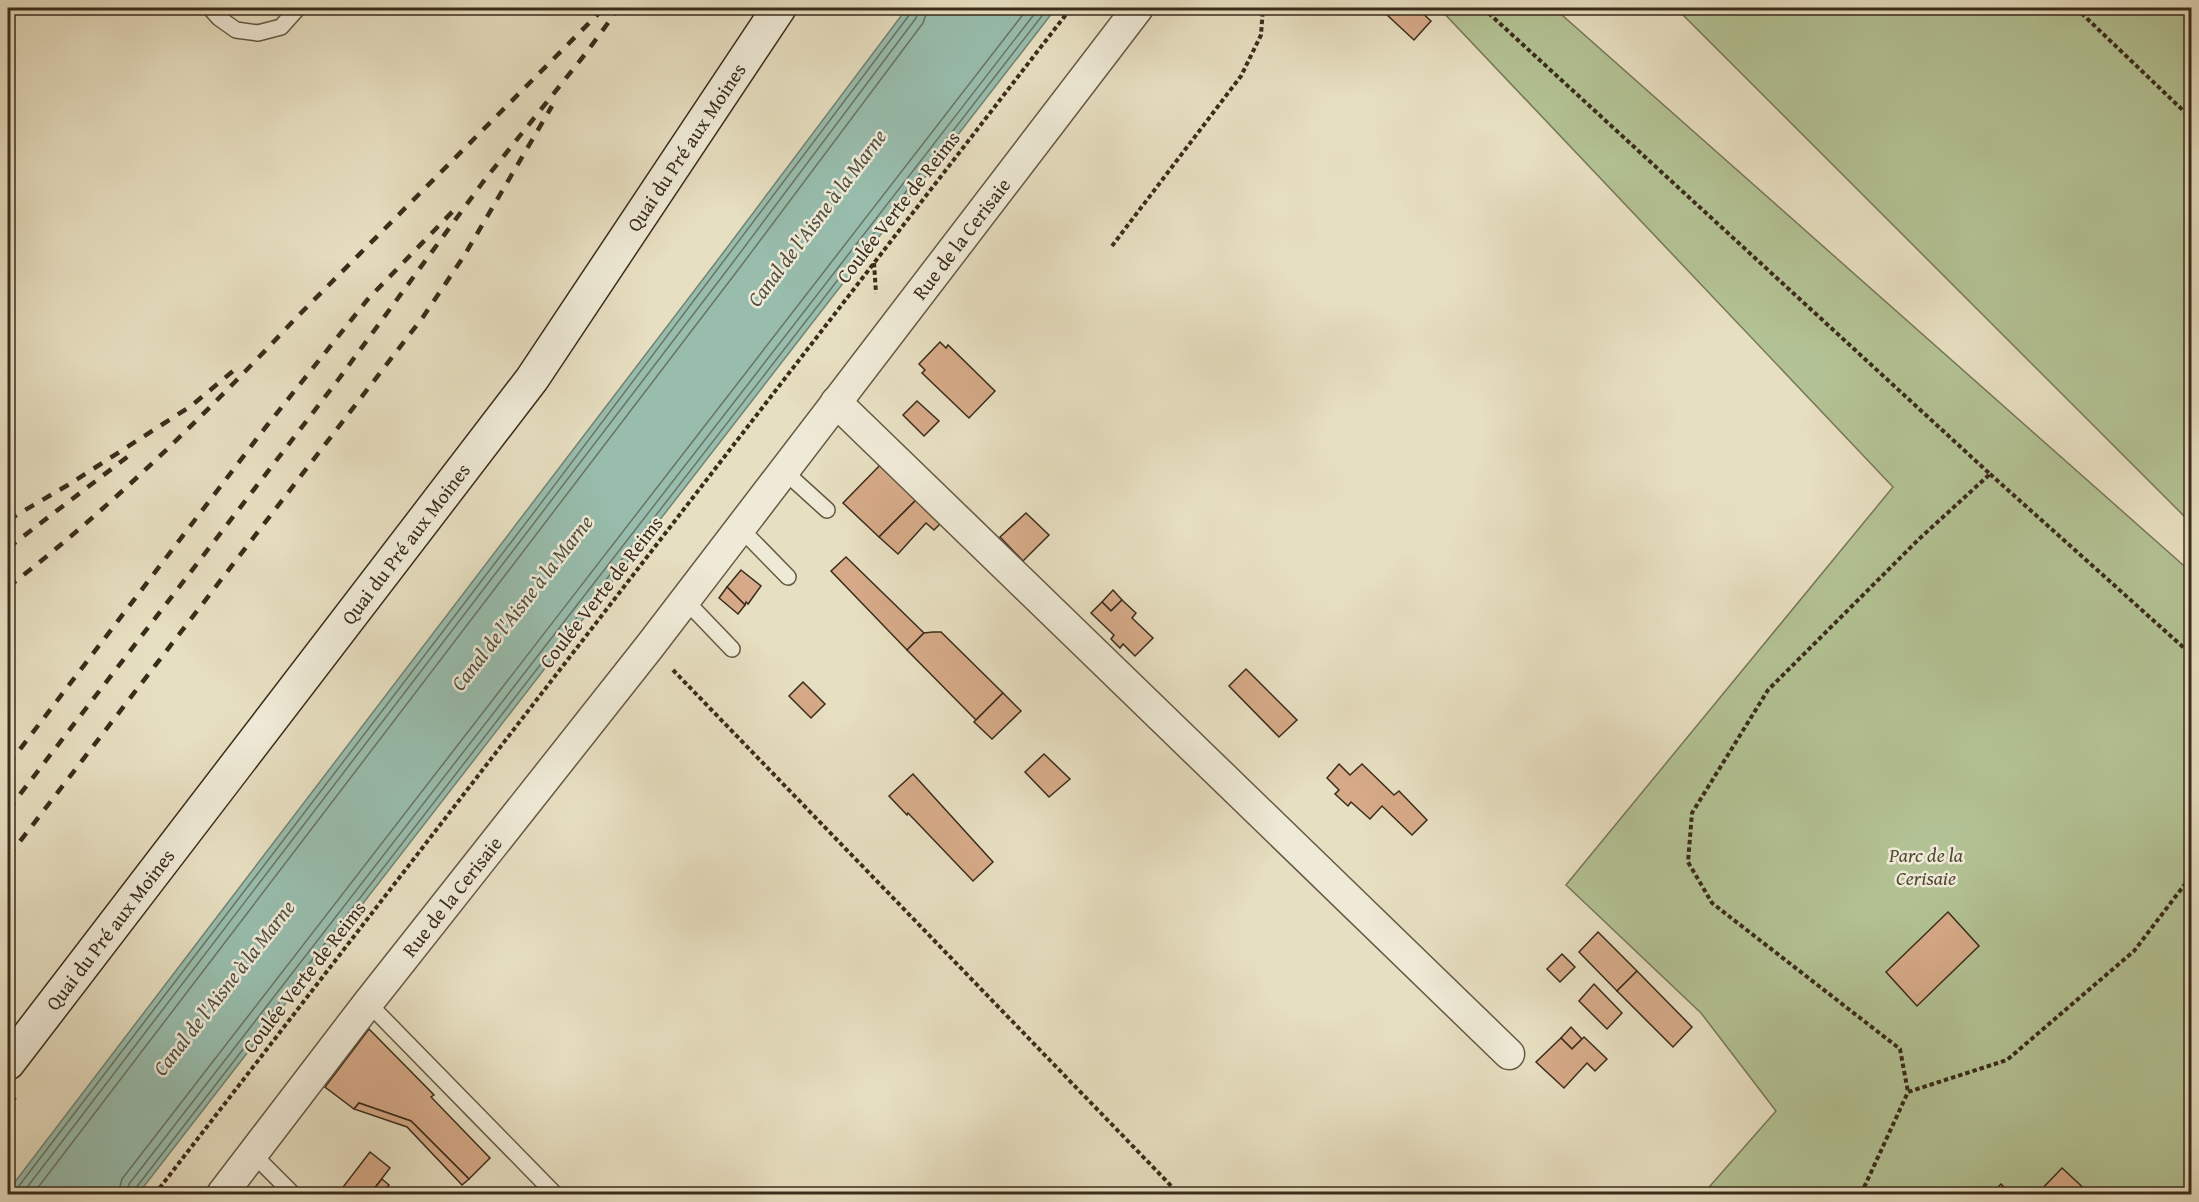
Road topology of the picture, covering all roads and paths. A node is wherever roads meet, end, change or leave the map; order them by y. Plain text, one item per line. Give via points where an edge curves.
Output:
1 (210, 8) edge
2 (298, 8) edge
3 (779, 8) edge
4 (1071, 8) edge
5 (1138, 8) edge
6 (1263, 8) edge
7 (1483, 8) edge
8 (2076, 8) edge
9 (2192, 119) edge
10 (1112, 246) dead end
11 (836, 402) junction
12 (784, 471) junction
13 (1990, 474) junction
14 (827, 510) dead end
15 (740, 528) junction
16 (788, 577) dead end
17 (685, 600) junction
18 (650, 646) junction
19 (732, 649) dead end
20 (2192, 655) edge
21 (2192, 875) edge
22 (368, 1003) junction
23 (1509, 1054) dead end
24 (8, 1063) edge
25 (1908, 1092) junction
26 (253, 1154) junction
27 (155, 1194) edge
28 (222, 1194) edge
29 (293, 1194) edge
30 (555, 1194) edge
31 (1179, 1194) edge
32 (1861, 1194) edge

1 - 2 lane via 236,30 258,33 280,27
3 - 24 street, Quai du Pré aux Moines via 532,379
4 - 27 path, Coulée Verte de Reims
5 - 11 street, Rue de la Cerisaie
6 - 10 path via 1261,34 1241,76
7 - 13 path
8 - 9 path
11 - 12 street, Rue de la Cerisaie
11 - 23 street
12 - 14 lane
12 - 15 street, Rue de la Cerisaie
13 - 20 path
13 - 25 path via 1768,690 1692,813 1688,862 1712,903 1900,1048
15 - 16 lane
15 - 17 street, Rue de la Cerisaie
17 - 18 street, Rue de la Cerisaie
17 - 19 lane
18 - 22 street, Rue de la Cerisaie
18 - 31 path
21 - 25 path via 2134,951 2007,1060
22 - 26 street, Rue de la Cerisaie
22 - 30 lane
25 - 32 path
26 - 28 street, Rue de la Cerisaie
26 - 29 lane

